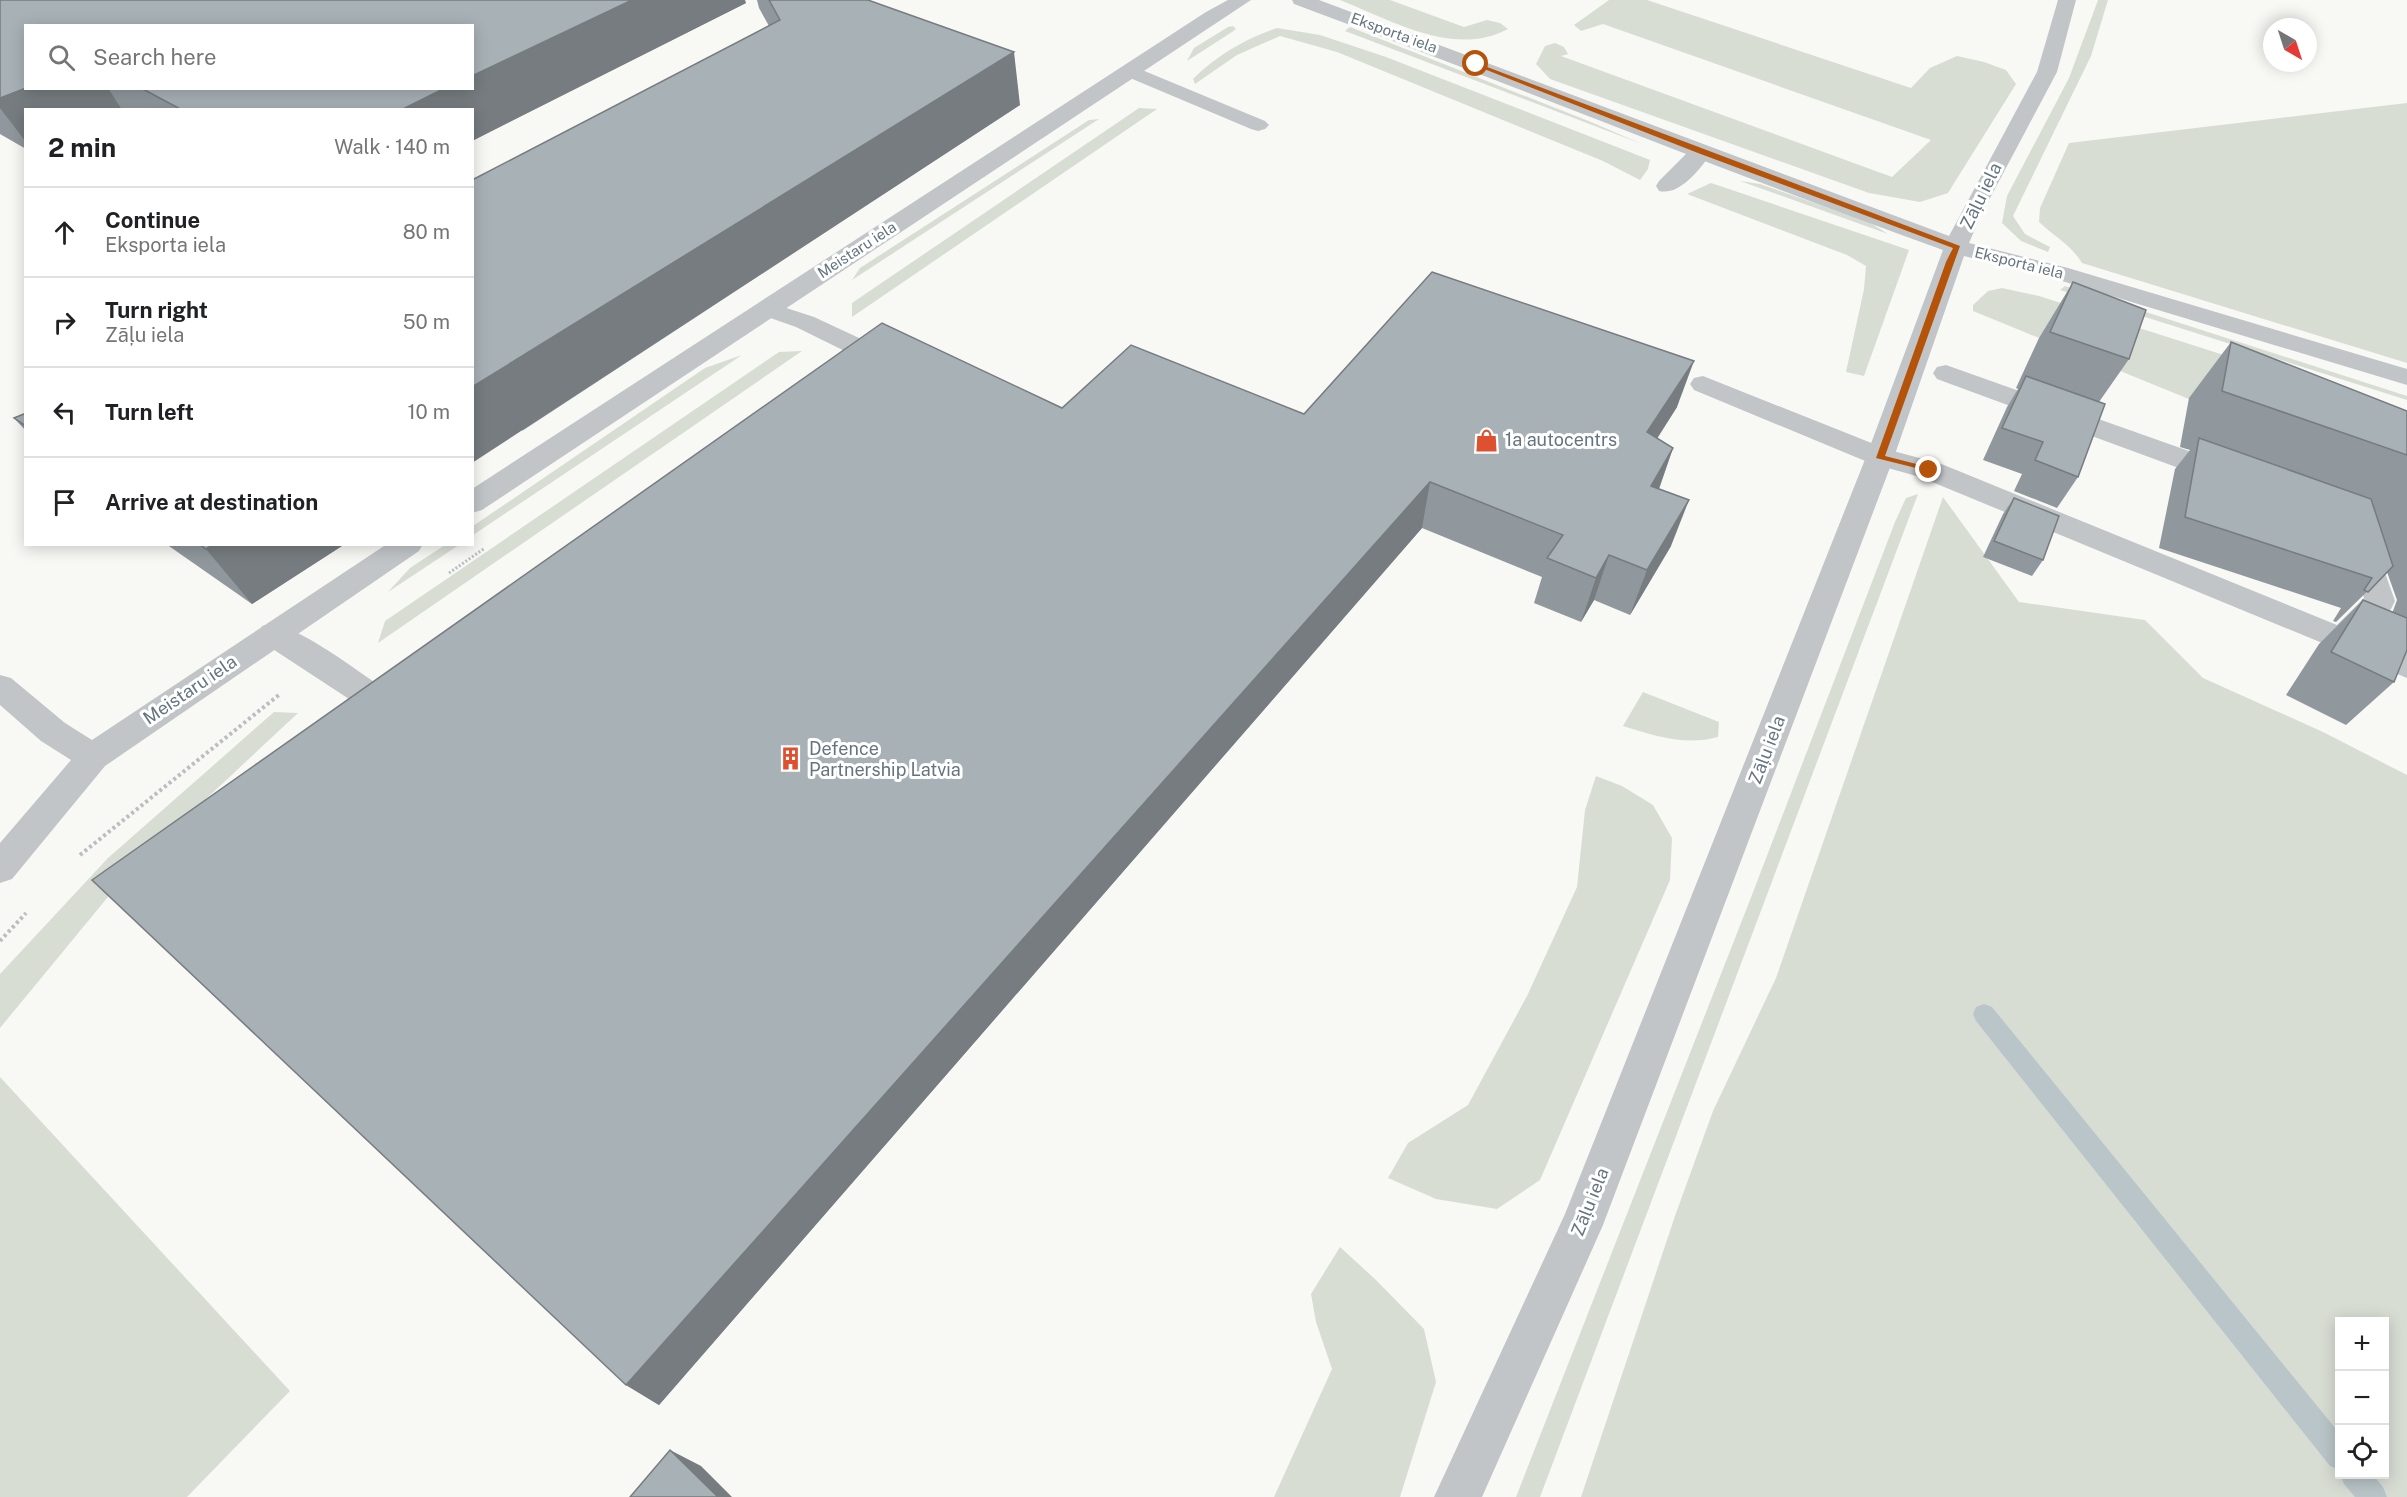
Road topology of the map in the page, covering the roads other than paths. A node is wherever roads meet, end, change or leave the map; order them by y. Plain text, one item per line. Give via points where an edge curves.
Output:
1 (1242, 0) edge
2 (1301, 0) edge
3 (2067, 0) edge
4 (1130, 71) junction
5 (1258, 125) dead end
6 (1701, 152) junction
7 (1666, 186) dead end
8 (1957, 247) junction
9 (768, 309) junction
10 (878, 357) edge
11 (1946, 373) dead end
12 (2407, 377) edge
13 (1703, 384) dead end
14 (1880, 458) junction
15 (2245, 482) edge
16 (474, 502) edge
17 (2345, 519) edge
18 (406, 546) edge
19 (273, 634) junction
20 (2341, 639) junction
21 (2407, 666) edge
22 (0, 687) edge
23 (389, 709) edge
24 (93, 757) junction
25 (0, 868) edge
26 (1458, 1497) edge

1 - 4 street, Meistaru iela
2 - 6 street, Eksporta iela
3 - 8 street, Zāļu iela via 2047,72 1970,214
4 - 5 street
4 - 9 street, Meistaru iela
6 - 7 street
6 - 8 street, Eksporta iela
8 - 12 street, Eksporta iela via 2060,273
8 - 14 street, Zāļu iela
9 - 10 street
9 - 16 street, Meistaru iela
11 - 15 street
13 - 14 street
14 - 20 street via 1929,470
14 - 26 street, Zāļu iela via 1582,1225
17 - 20 street via 2356,523 2380,601
18 - 19 street, Meistaru iela
19 - 23 street
19 - 24 street, Meistaru iela
20 - 21 street
22 - 24 street via 53,732
24 - 25 street, Meistaru iela

